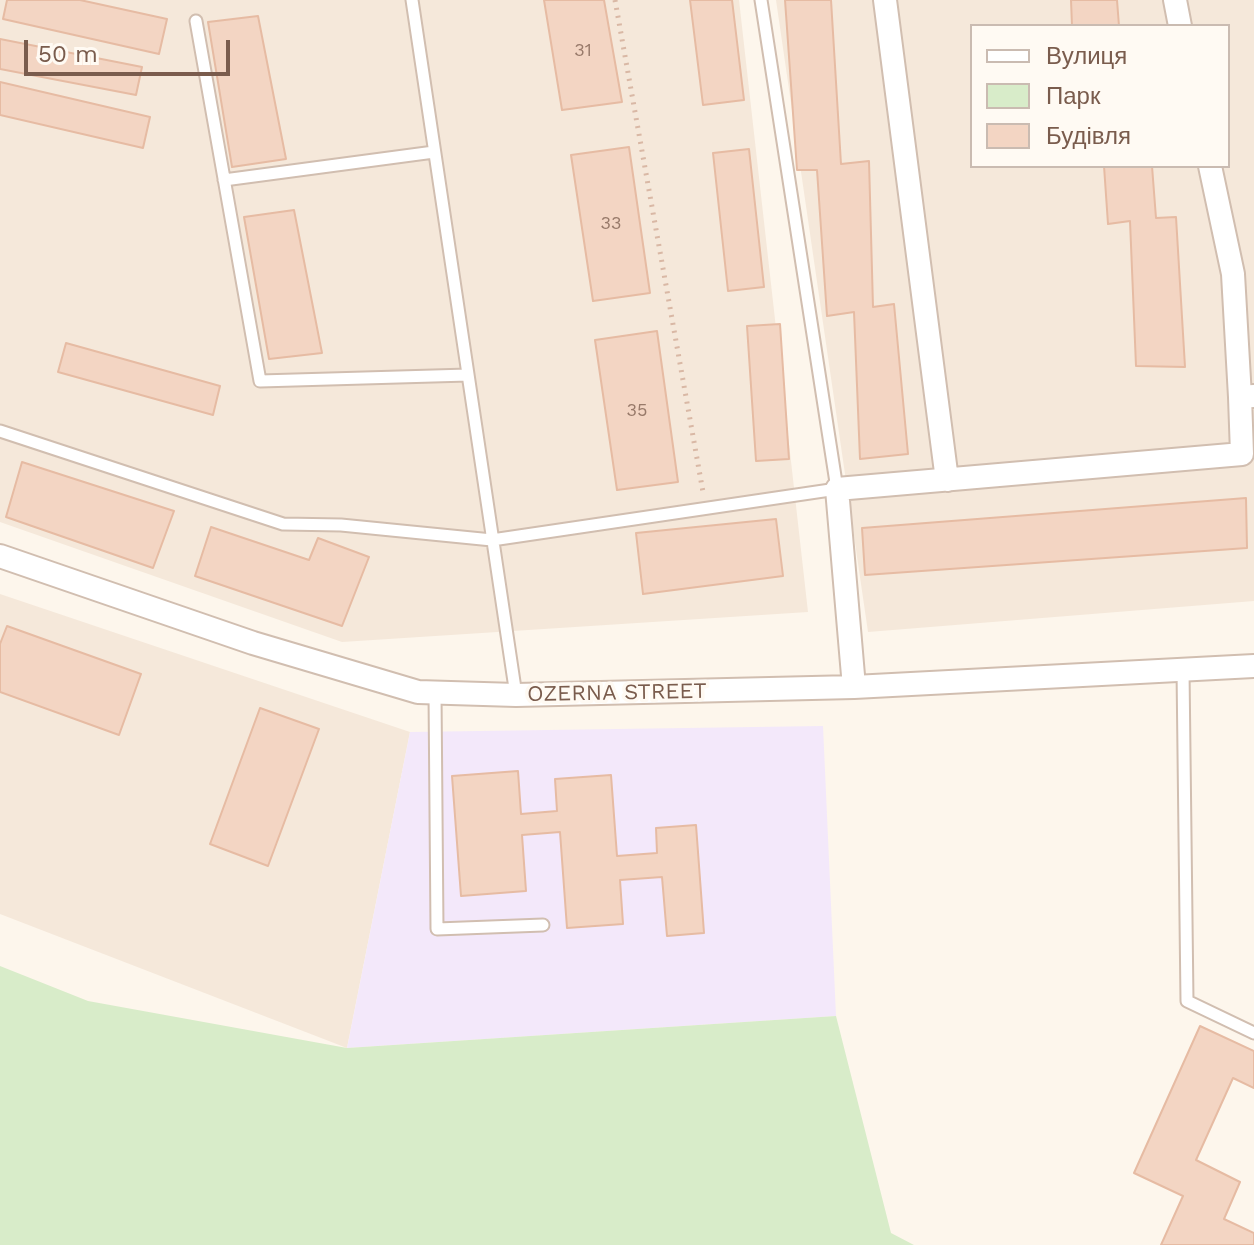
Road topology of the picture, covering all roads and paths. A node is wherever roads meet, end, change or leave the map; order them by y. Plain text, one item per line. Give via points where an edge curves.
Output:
1 (412, 0) edge
2 (615, 0) edge
3 (761, 0) edge
4 (885, 0) edge
5 (1175, 0) edge
6 (196, 21) dead end
7 (1180, 24) edge
8 (434, 152) junction
9 (1211, 168) edge
10 (224, 180) junction
11 (1244, 273) edge
12 (468, 375) junction
13 (1247, 396) edge
14 (0, 431) edge
15 (947, 480) junction
16 (837, 489) junction
17 (706, 509) junction
18 (492, 540) junction
19 (0, 556) edge
20 (1254, 666) edge
21 (1183, 670) junction
22 (854, 687) junction
23 (435, 693) junction
24 (516, 695) junction
25 (543, 925) dead end
26 (1254, 1033) edge

1 - 8 lane
2 - 17 path
3 - 16 lane
4 - 15 street
5 - 7 street
6 - 10 lane
8 - 10 lane
8 - 12 lane
9 - 11 street
10 - 12 lane via 260,381
11 - 13 street
12 - 18 lane
13 - 15 street via 1242,454
14 - 18 lane via 283,524
15 - 16 street
16 - 17 lane
16 - 22 street
17 - 18 lane
18 - 24 lane
19 - 23 street, OZERNA STREET via 253,643
20 - 21 street, OZERNA STREET
21 - 22 street, OZERNA STREET
21 - 26 lane via 1187,1001
22 - 24 street, OZERNA STREET
23 - 24 street, OZERNA STREET
23 - 25 lane via 437,929

